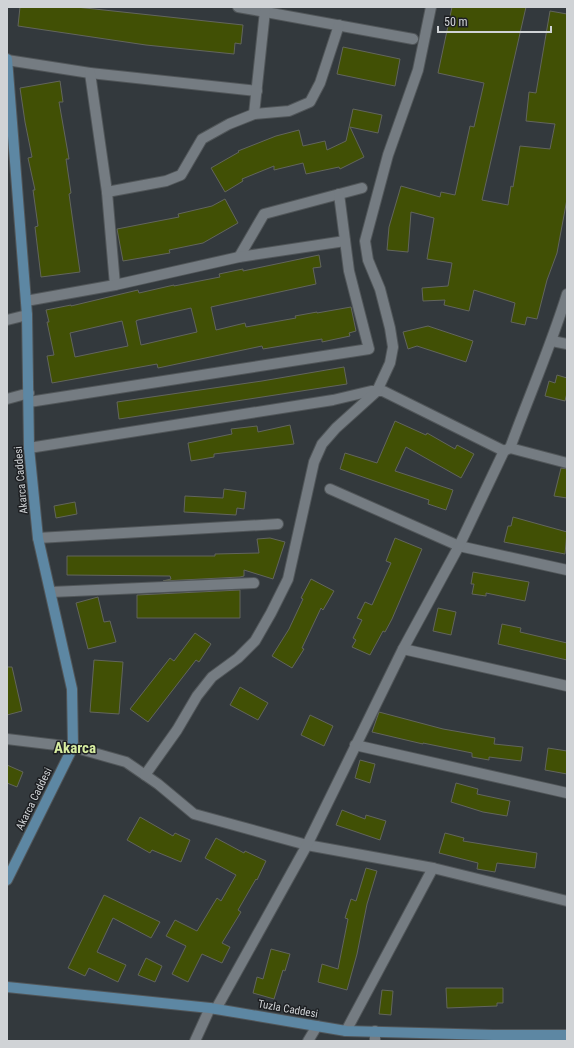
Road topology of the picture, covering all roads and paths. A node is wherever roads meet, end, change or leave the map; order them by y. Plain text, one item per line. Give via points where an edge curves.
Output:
1 (238, 7) edge
2 (431, 7) edge
3 (261, 9) edge
4 (339, 25) junction
5 (412, 39) dead end
6 (7, 59) edge
7 (90, 73) junction
8 (257, 91) junction
9 (254, 114) junction
10 (362, 188) dead end
11 (107, 192) junction
12 (339, 194) junction
13 (345, 241) junction
14 (239, 257) junction
15 (115, 285) junction
16 (567, 294) edge
17 (26, 301) junction
18 (27, 315) junction
19 (7, 320) edge
20 (552, 341) junction
21 (567, 344) edge
22 (377, 391) junction
23 (29, 398) junction
24 (7, 399) edge
25 (29, 448) junction
26 (507, 450) junction
27 (567, 463) edge
28 (330, 489) dead end
29 (278, 524) dead end
30 (38, 538) junction
31 (459, 546) junction
32 (567, 570) edge
33 (254, 583) dead end
34 (51, 592) junction
35 (403, 649) junction
36 (567, 686) edge
37 (7, 739) edge
38 (355, 745) junction
39 (73, 747) junction
40 (144, 775) junction
41 (567, 793) edge
42 (307, 845) junction
43 (433, 868) junction
44 (7, 880) edge
45 (567, 901) edge
46 (7, 987) edge
47 (213, 1008) junction
48 (317, 1026) junction
49 (346, 1031) junction
50 (567, 1035) edge
51 (375, 1036) edge
52 (493, 1038) edge
53 (195, 1041) edge
54 (308, 1041) edge

1 - 3 street
2 - 22 street via 418,70 388,155 365,241 368,260 380,289 393,347 390,363
3 - 4 street
3 - 8 street
4 - 5 street
4 - 9 street via 320,83 310,102 289,111
6 - 7 street
6 - 17 main road, Akarca Caddesi
7 - 8 street
7 - 11 street
8 - 9 street
9 - 11 street via 202,139 182,175 166,181
10 - 12 street
11 - 15 street
12 - 13 street
12 - 14 street via 264,214
13 - 14 street
13 - 23 street via 349,272 369,349
14 - 15 street
15 - 17 street
16 - 20 street
17 - 18 main road, Akarca Caddesi
18 - 19 street
18 - 23 main road, Akarca Caddesi
20 - 21 street
20 - 26 street
22 - 25 street
22 - 26 street via 383,391
22 - 40 street via 322,444 314,462 288,579 255,641 238,658 212,677
23 - 24 street
23 - 25 main road, Akarca Caddesi
25 - 30 main road, Akarca Caddesi
26 - 27 street
26 - 31 street
28 - 31 street
29 - 30 street
30 - 34 main road, Akarca Caddesi
31 - 32 street
31 - 35 street
33 - 34 street
34 - 39 main road, Akarca Caddesi via 72,689
35 - 36 street
35 - 38 street
37 - 39 street
38 - 41 street
38 - 42 street
39 - 40 street via 126,762
39 - 44 main road, Akarca Caddesi
40 - 42 street via 194,814
42 - 43 street
42 - 47 street
43 - 45 street
43 - 49 street
46 - 47 main road, Tuzla Caddesi
47 - 48 main road, Tuzla Caddesi
47 - 53 street
48 - 49 main road, Tuzla Caddesi
48 - 54 street
49 - 51 main road, Tuzla Caddesi
50 - 52 main road, Tuzla Caddesi
51 - 52 main road, Tuzla Caddesi

